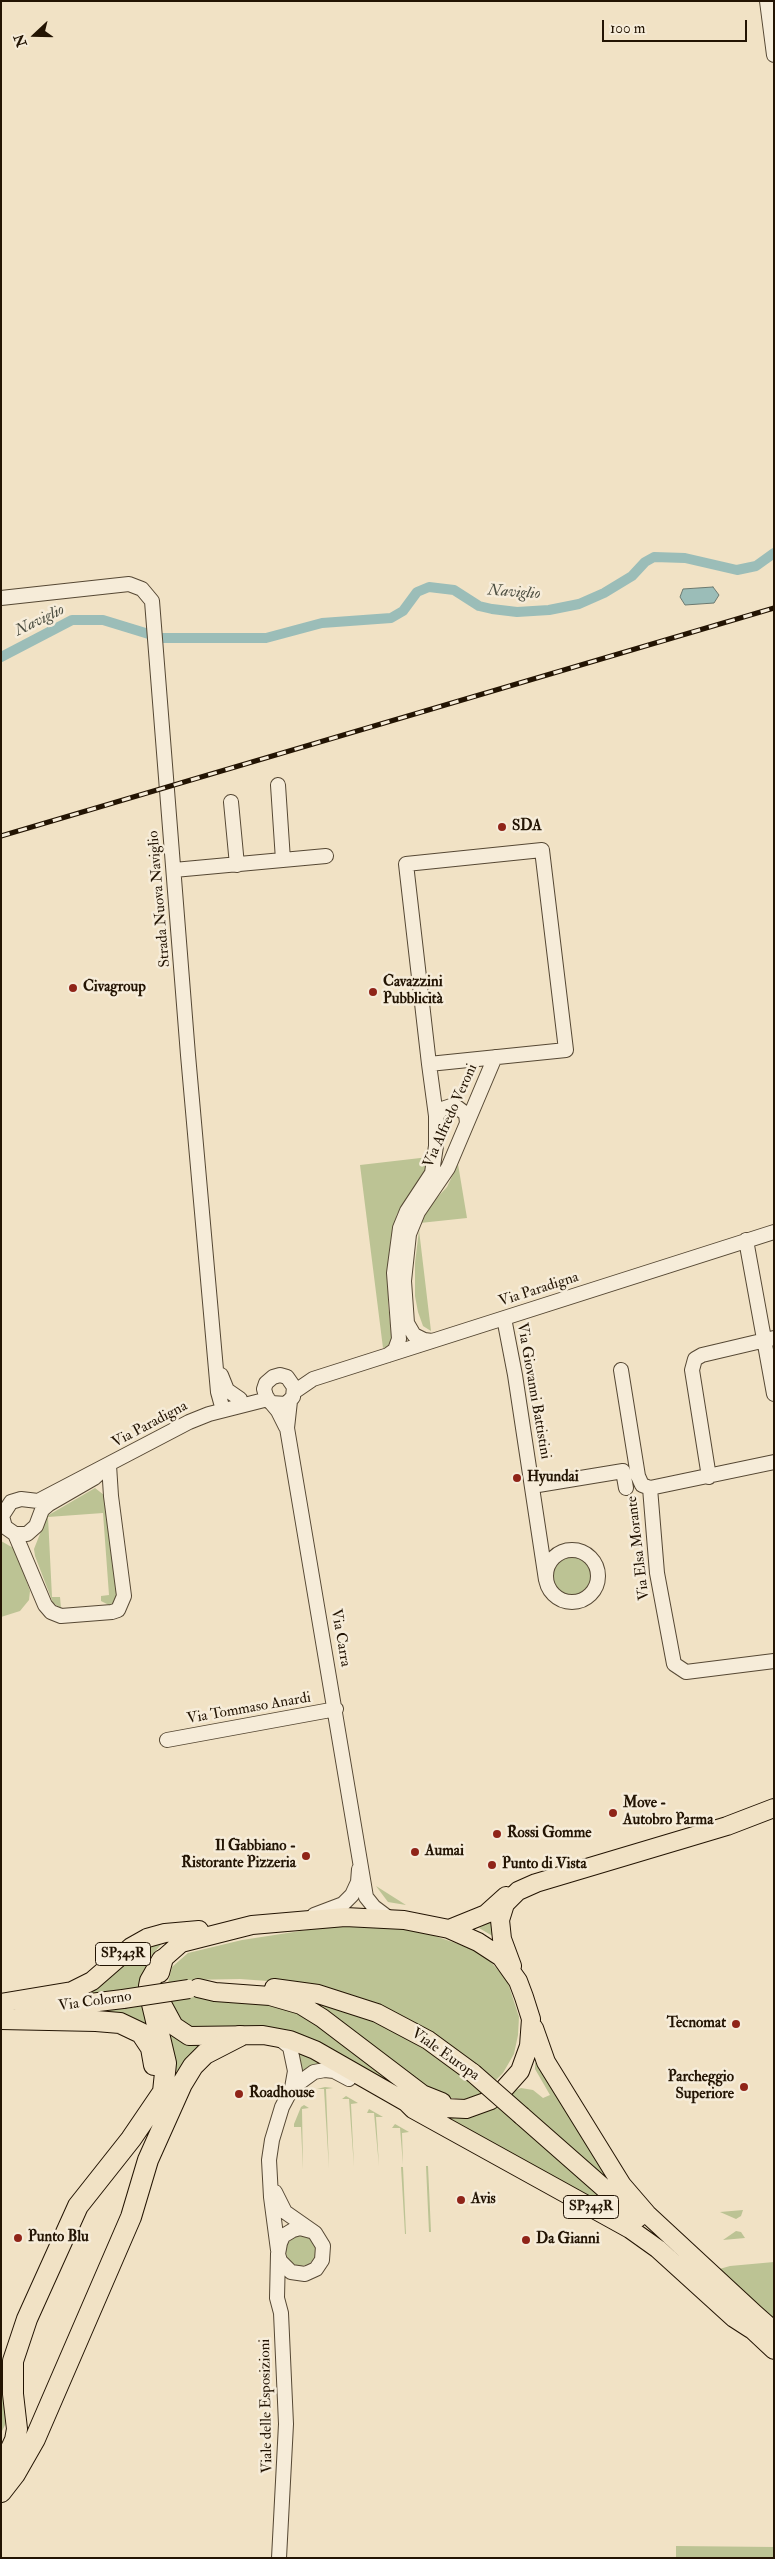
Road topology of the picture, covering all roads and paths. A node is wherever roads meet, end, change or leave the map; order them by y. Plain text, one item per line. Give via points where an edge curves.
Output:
1 (767, 1) edge
2 (774, 55) edge
3 (1, 598) edge
4 (278, 785) dead end
5 (231, 802) dead end
6 (326, 856) dead end
7 (284, 860) junction
8 (237, 865) junction
9 (174, 870) junction
10 (495, 1057) junction
11 (429, 1064) junction
12 (436, 1116) junction
13 (467, 1123) junction
14 (774, 1232) edge
15 (746, 1240) junction
16 (504, 1318) junction
17 (769, 1339) edge
18 (435, 1340) junction
19 (215, 1353) junction
20 (388, 1355) junction
21 (621, 1370) dead end
22 (292, 1391) junction
23 (774, 1394) edge
24 (268, 1396) junction
25 (240, 1399) junction
26 (218, 1410) junction
27 (287, 1428) junction
28 (774, 1462) edge
29 (108, 1466) junction
30 (709, 1476) junction
31 (532, 1486) junction
32 (626, 1488) dead end
33 (650, 1488) junction
34 (27, 1500) junction
35 (2, 1516) edge
36 (38, 1520) junction
37 (539, 1529) junction
38 (8, 1533) edge
39 (569, 1550) junction
40 (546, 1580) junction
41 (774, 1661) edge
42 (336, 1709) junction
43 (167, 1740) dead end
44 (774, 1804) edge
45 (774, 1808) edge
46 (360, 1853) junction
47 (390, 1919) junction
48 (289, 1921) junction
49 (252, 1925) junction
50 (449, 1929) junction
51 (162, 1960) joint
52 (518, 1981) junction
53 (193, 1988) junction
54 (155, 1994) junction
55 (1, 2003) edge
56 (1, 2013) edge
57 (1, 2019) edge
58 (531, 2019) junction
59 (240, 2036) junction
60 (276, 2037) junction
61 (292, 2088) junction
62 (494, 2095) junction
63 (399, 2098) junction
64 (131, 2139) junction
65 (271, 2184) junction
66 (311, 2231) junction
67 (278, 2252) junction
68 (302, 2274) junction
69 (281, 2313) junction
70 (753, 2322) junction
71 (774, 2331) edge
72 (774, 2350) edge
73 (14, 2412) junction
74 (1, 2443) edge
75 (26, 2454) junction
76 (1, 2470) edge
77 (1, 2478) edge
78 (1, 2492) edge
79 (279, 2558) edge

1 - 2 street
3 - 9 street, Strada Nuova Naviglio via 129,584 142,589 152,601
4 - 7 street
5 - 8 street
6 - 7 street
7 - 8 street
8 - 9 street
9 - 19 street, Strada Nuova Naviglio
10 - 11 street, Via Alfredo Veroni
10 - 11 street, Via Alfredo Veroni via 566,1050 542,850 406,864
10 - 13 street, Via Alfredo Veroni
11 - 12 street
12 - 13 street via 442,1109 454,1105 466,1114
12 - 20 street via 432,1172 400,1228 394,1273 399,1339 395,1350
13 - 18 street, Via Alfredo Veroni via 446,1173 416,1216 407,1245 404,1290 407,1323 418,1337
14 - 15 street, Via Paradigna
15 - 16 street, Via Paradigna
15 - 17 street
16 - 18 street, Via Paradigna
16 - 31 street, Via Giovanni Battistini
17 - 23 street
17 - 30 street via 702,1354 696,1359 692,1370
18 - 20 street, Via Paradigna
19 - 25 street, Strada Nuova Naviglio via 224,1386
19 - 26 street, Strada Nuova Naviglio
20 - 22 street, Via Paradigna via 313,1378
21 - 33 street, Via Elsa Morante via 638,1476 642,1484
22 - 24 street via 281,1405
22 - 24 street via 283,1376 276,1376 270,1378
22 - 27 street, Via Carra
24 - 25 street
24 - 26 street
24 - 27 street, Via Carra
25 - 26 street
26 - 29 street, Via Paradigna via 172,1429
27 - 42 street, Via Carra
28 - 30 street
29 - 34 street, Via Paradigna via 90,1472 38,1501
29 - 36 street, Via Paradigna via 42,1510
29 - 38 street via 124,1596 118,1610 61,1616 50,1612
30 - 33 street
31 - 32 street via 623,1472
31 - 37 street, Via Giovanni Battistini
33 - 41 street, Via Elsa Morante via 657,1573 672,1658 677,1667 686,1672
34 - 35 street, Via Paradigna via 16,1499 6,1505
34 - 36 street via 36,1508
35 - 38 street, Via Paradigna
36 - 38 street, Via Paradigna via 32,1530 21,1535
37 - 39 street via 554,1547
37 - 40 street, Via Giovanni Battistini
39 - 40 street via 551,1560
39 - 40 street via 585,1553 594,1562 598,1574 593,1591 583,1600 566,1601 554,1595
42 - 43 street, Via Tommaso Anardi
42 - 46 street, Via Carra
44 - 50 main road via 530,1878 514,1886 486,1914
45 - 52 main road via 727,1826 518,1891 505,1904 500,1920 502,1939
46 - 47 street, Via Carra via 366,1897
46 - 48 street, Via Carra via 358,1882 343,1904
47 - 48 main road, Viale Europa / SP343R via 345,1917
47 - 50 main road, Viale Europa / SP343R
48 - 49 main road, Viale Europa / SP343R
49 - 51 main road, Viale Europa / SP343R via 185,1941
49 - 55 main road, SP343R via 156,1934 136,1944 77,1989
50 - 52 main road, Viale Europa / SP343R via 490,1949
51 - 54 highway via 150,1982
52 - 58 main road, Viale Europa
53 - 56 main road, Via Colorno, bridge
53 - 62 main road via 270,1996 301,2005 433,2100 467,2103
53 - 70 main road, Viale Europa, bridge via 235,1986 309,1992 378,2013 438,2046 473,2073
54 - 59 main road, Viale Europa / SP343R via 168,2018 185,2035 196,2038
54 - 64 highway via 166,2062 165,2084 161,2098
57 - 64 highway via 110,2022 141,2033 150,2048 155,2073 148,2100
58 - 62 main road, Viale Europa / SP343R via 525,2059 517,2075
58 - 70 main road, SP343R via 546,2062 622,2186
59 - 60 main road, Viale Europa / SP343R
59 - 75 highway via 205,2054 182,2084 148,2160 131,2217
60 - 61 street, Viale delle Esposizioni via 290,2047 293,2055
60 - 63 main road, Viale Europa / SP343R via 308,2047
61 - 63 street, Viale delle Esposizioni via 314,2072 334,2071
61 - 65 street, Viale delle Esposizioni via 282,2107 272,2140 269,2160
62 - 63 main road, Viale Europa / SP343R via 471,2109 449,2110 430,2109
63 - 70 main road, SP343R via 413,2109 630,2229 658,2249 734,2318
64 - 73 highway via 78,2206 27,2319 13,2360
65 - 66 street, Viale delle Esposizioni via 285,2212
65 - 67 street, Viale delle Esposizioni
66 - 67 street via 300,2228 289,2231 281,2239
66 - 68 street, Viale delle Esposizioni via 322,2243 323,2256 316,2269
67 - 68 street via 287,2270
67 - 69 street, Viale delle Esposizioni
68 - 69 street, Viale delle Esposizioni via 286,2285
69 - 79 street, Viale delle Esposizioni via 286,2439
70 - 71 main road, Viale Europa
70 - 72 main road, Viale Europa
73 - 74 highway
73 - 76 highway via 15,2440
75 - 77 highway
75 - 78 highway via 16,2474

